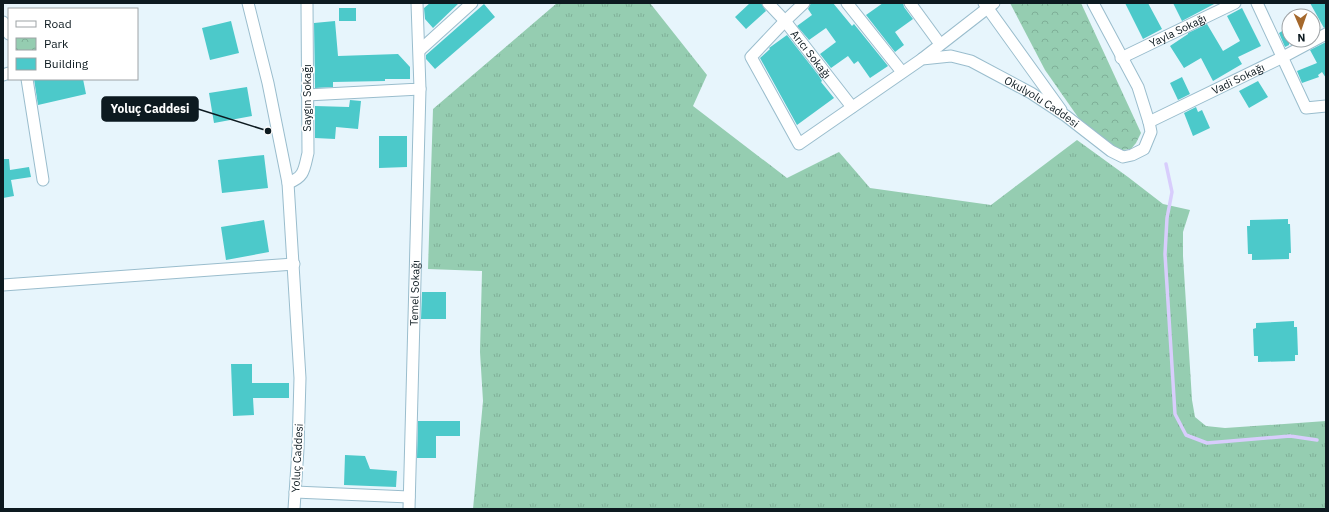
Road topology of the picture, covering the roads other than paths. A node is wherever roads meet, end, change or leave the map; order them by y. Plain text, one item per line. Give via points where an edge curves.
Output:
1 (248, 3) edge
2 (307, 3) edge
3 (417, 3) edge
4 (472, 3) edge
5 (768, 3) edge
6 (804, 3) edge
7 (847, 3) edge
8 (910, 3) edge
9 (1093, 3) edge
10 (1235, 3) edge
11 (1257, 3) edge
12 (989, 5) edge
13 (785, 21) junction
14 (3, 22) edge
15 (8, 32) edge
16 (1326, 34) edge
17 (940, 44) junction
18 (420, 50) junction
19 (1283, 57) junction
20 (1121, 58) junction
21 (922, 59) junction
22 (902, 72) junction
23 (28, 80) edge
24 (420, 89) junction
25 (307, 95) junction
26 (1326, 106) edge
27 (852, 107) junction
28 (1066, 116) junction
29 (1149, 122) junction
30 (43, 180) dead end
31 (288, 184) junction
32 (294, 264) junction
33 (3, 285) edge
34 (294, 492) junction
35 (409, 497) junction
36 (294, 509) edge
37 (409, 509) edge

1 - 31 street, Yoluç Caddesi via 268,83
2 - 25 street, Saygın Sokağı
3 - 18 street, Temel Sokağı
4 - 18 street
5 - 13 street, Arıcı Sokağı
6 - 13 street
7 - 22 street
8 - 17 street
9 - 20 street, Okulyolu Caddesi
10 - 20 street, Yayla Sokağı
11 - 19 street
12 - 17 street
12 - 28 street
13 - 27 street, Arıcı Sokağı
13 - 27 street, Okulyolu Caddesi via 751,57 799,144
14 - 15 street
16 - 19 street, Vadi Sokağı
17 - 21 street
18 - 24 street, Temel Sokağı
19 - 26 street via 1306,108
19 - 29 street, Vadi Sokağı
20 - 29 street, Okulyolu Caddesi via 1138,87
21 - 22 street, Okulyolu Caddesi
21 - 28 street, Okulyolu Caddesi via 951,56 971,62 1030,93
22 - 27 street, Okulyolu Caddesi
23 - 30 street
24 - 25 street
24 - 35 street, Temel Sokağı
25 - 31 street, Saygın Sokağı via 308,153 302,175
28 - 29 street, Okulyolu Caddesi via 1111,151 1123,157 1144,148 1151,132
31 - 32 street, Yoluç Caddesi
32 - 33 street
32 - 34 street, Yoluç Caddesi via 300,378
34 - 35 street
34 - 36 street, Yoluç Caddesi
35 - 37 street, Temel Sokağı

